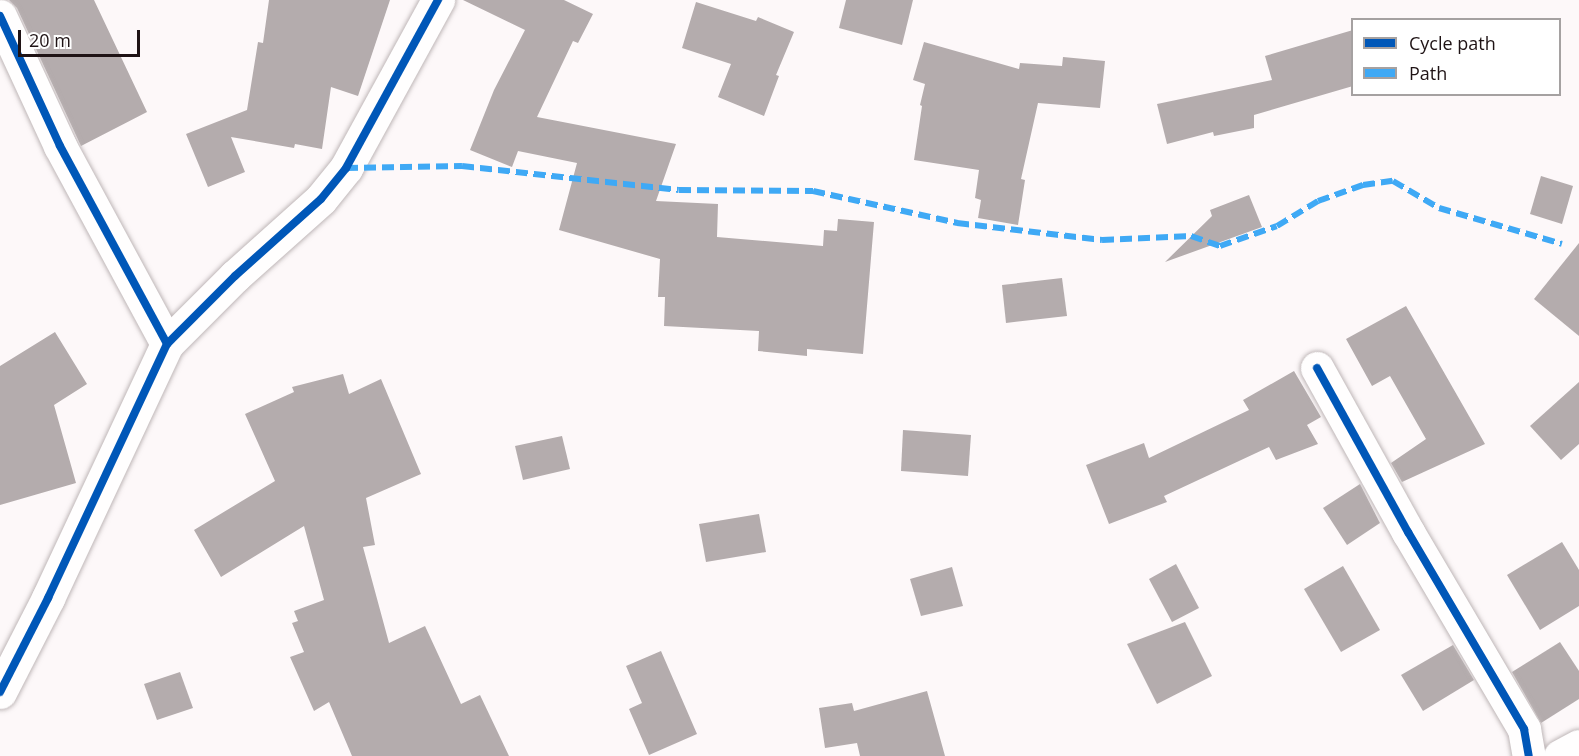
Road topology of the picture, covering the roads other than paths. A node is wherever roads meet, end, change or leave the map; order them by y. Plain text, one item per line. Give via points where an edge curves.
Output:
1 (438, 0) edge
2 (0, 16) edge
3 (167, 344) junction
4 (1317, 368) dead end
5 (0, 692) edge
6 (1579, 746) edge
7 (1529, 756) edge
8 (1560, 756) edge

1 - 3 street via 346,168 321,199
2 - 3 street via 60,146
3 - 5 street
4 - 7 street via 1524,729
6 - 8 street

